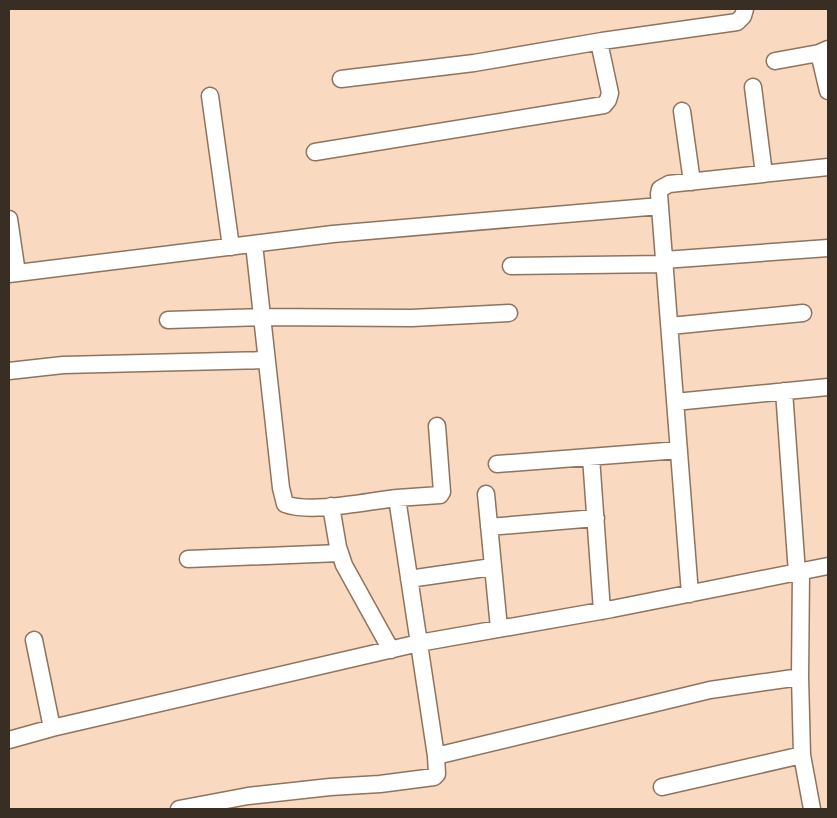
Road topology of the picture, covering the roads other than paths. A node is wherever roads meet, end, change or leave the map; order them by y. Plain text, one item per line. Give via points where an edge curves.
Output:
1 (745, 9) edge
2 (600, 42) junction
3 (824, 51) edge
4 (775, 61) dead end
5 (341, 79) dead end
6 (753, 87) dead end
7 (828, 91) edge
8 (210, 96) dead end
9 (682, 111) dead end
10 (315, 152) dead end
11 (828, 168) edge
12 (764, 174) junction
13 (692, 182) junction
14 (660, 206) junction
15 (9, 219) edge
16 (11, 242) edge
17 (254, 244) junction
18 (231, 247) junction
19 (828, 248) edge
20 (664, 262) junction
21 (511, 266) dead end
22 (13, 273) edge
23 (509, 313) dead end
24 (803, 313) dead end
25 (261, 317) junction
26 (168, 320) dead end
27 (670, 326) junction
28 (266, 360) junction
29 (9, 370) edge
30 (828, 386) edge
31 (784, 391) junction
32 (675, 402) junction
33 (437, 426) dead end
34 (679, 450) junction
35 (591, 457) junction
36 (497, 464) dead end
37 (486, 494) dead end
38 (397, 498) junction
39 (331, 506) junction
40 (596, 518) junction
41 (489, 527) junction
42 (340, 553) junction
43 (188, 559) dead end
44 (828, 566) edge
45 (492, 567) junction
46 (799, 572) junction
47 (409, 579) junction
48 (690, 594) junction
49 (602, 611) junction
50 (499, 628) junction
51 (34, 640) dead end
52 (419, 643) junction
53 (391, 650) junction
54 (800, 677) junction
55 (52, 728) junction
56 (9, 740) edge
57 (802, 755) junction
58 (436, 756) junction
59 (662, 787) dead end
60 (179, 809) edge
61 (812, 809) edge

1 - 2 street via 737,22
2 - 5 street via 474,63
2 - 10 street via 610,93 604,104
3 - 4 street
3 - 7 street
6 - 12 street
8 - 18 street
9 - 13 street
11 - 12 street
12 - 13 street
13 - 14 street via 669,184 660,189
14 - 17 street via 333,234
14 - 20 street
15 - 16 street
16 - 22 street
17 - 18 street
17 - 25 street
18 - 22 street
19 - 20 street
20 - 21 street
20 - 27 street
23 - 25 street via 412,318
24 - 27 street
25 - 26 street
25 - 28 street
27 - 32 street
28 - 29 street via 63,365
28 - 39 street via 285,504
30 - 31 street
31 - 32 street
31 - 46 street
32 - 34 street
33 - 38 street via 442,492 440,495
34 - 35 street
34 - 48 street
35 - 36 street
35 - 40 street
37 - 41 street
38 - 39 street
38 - 47 street
39 - 42 street
40 - 41 street
40 - 49 street
41 - 45 street
42 - 43 street
42 - 53 street
44 - 46 street
45 - 47 street
45 - 50 street
46 - 48 street
46 - 54 street
47 - 52 street
48 - 49 street
49 - 50 street
50 - 52 street
51 - 55 street
52 - 53 street
52 - 58 street
53 - 55 street
54 - 57 street
54 - 58 street via 710,690
55 - 56 street
57 - 59 street
57 - 61 street
58 - 60 street via 437,774 434,777 248,796

